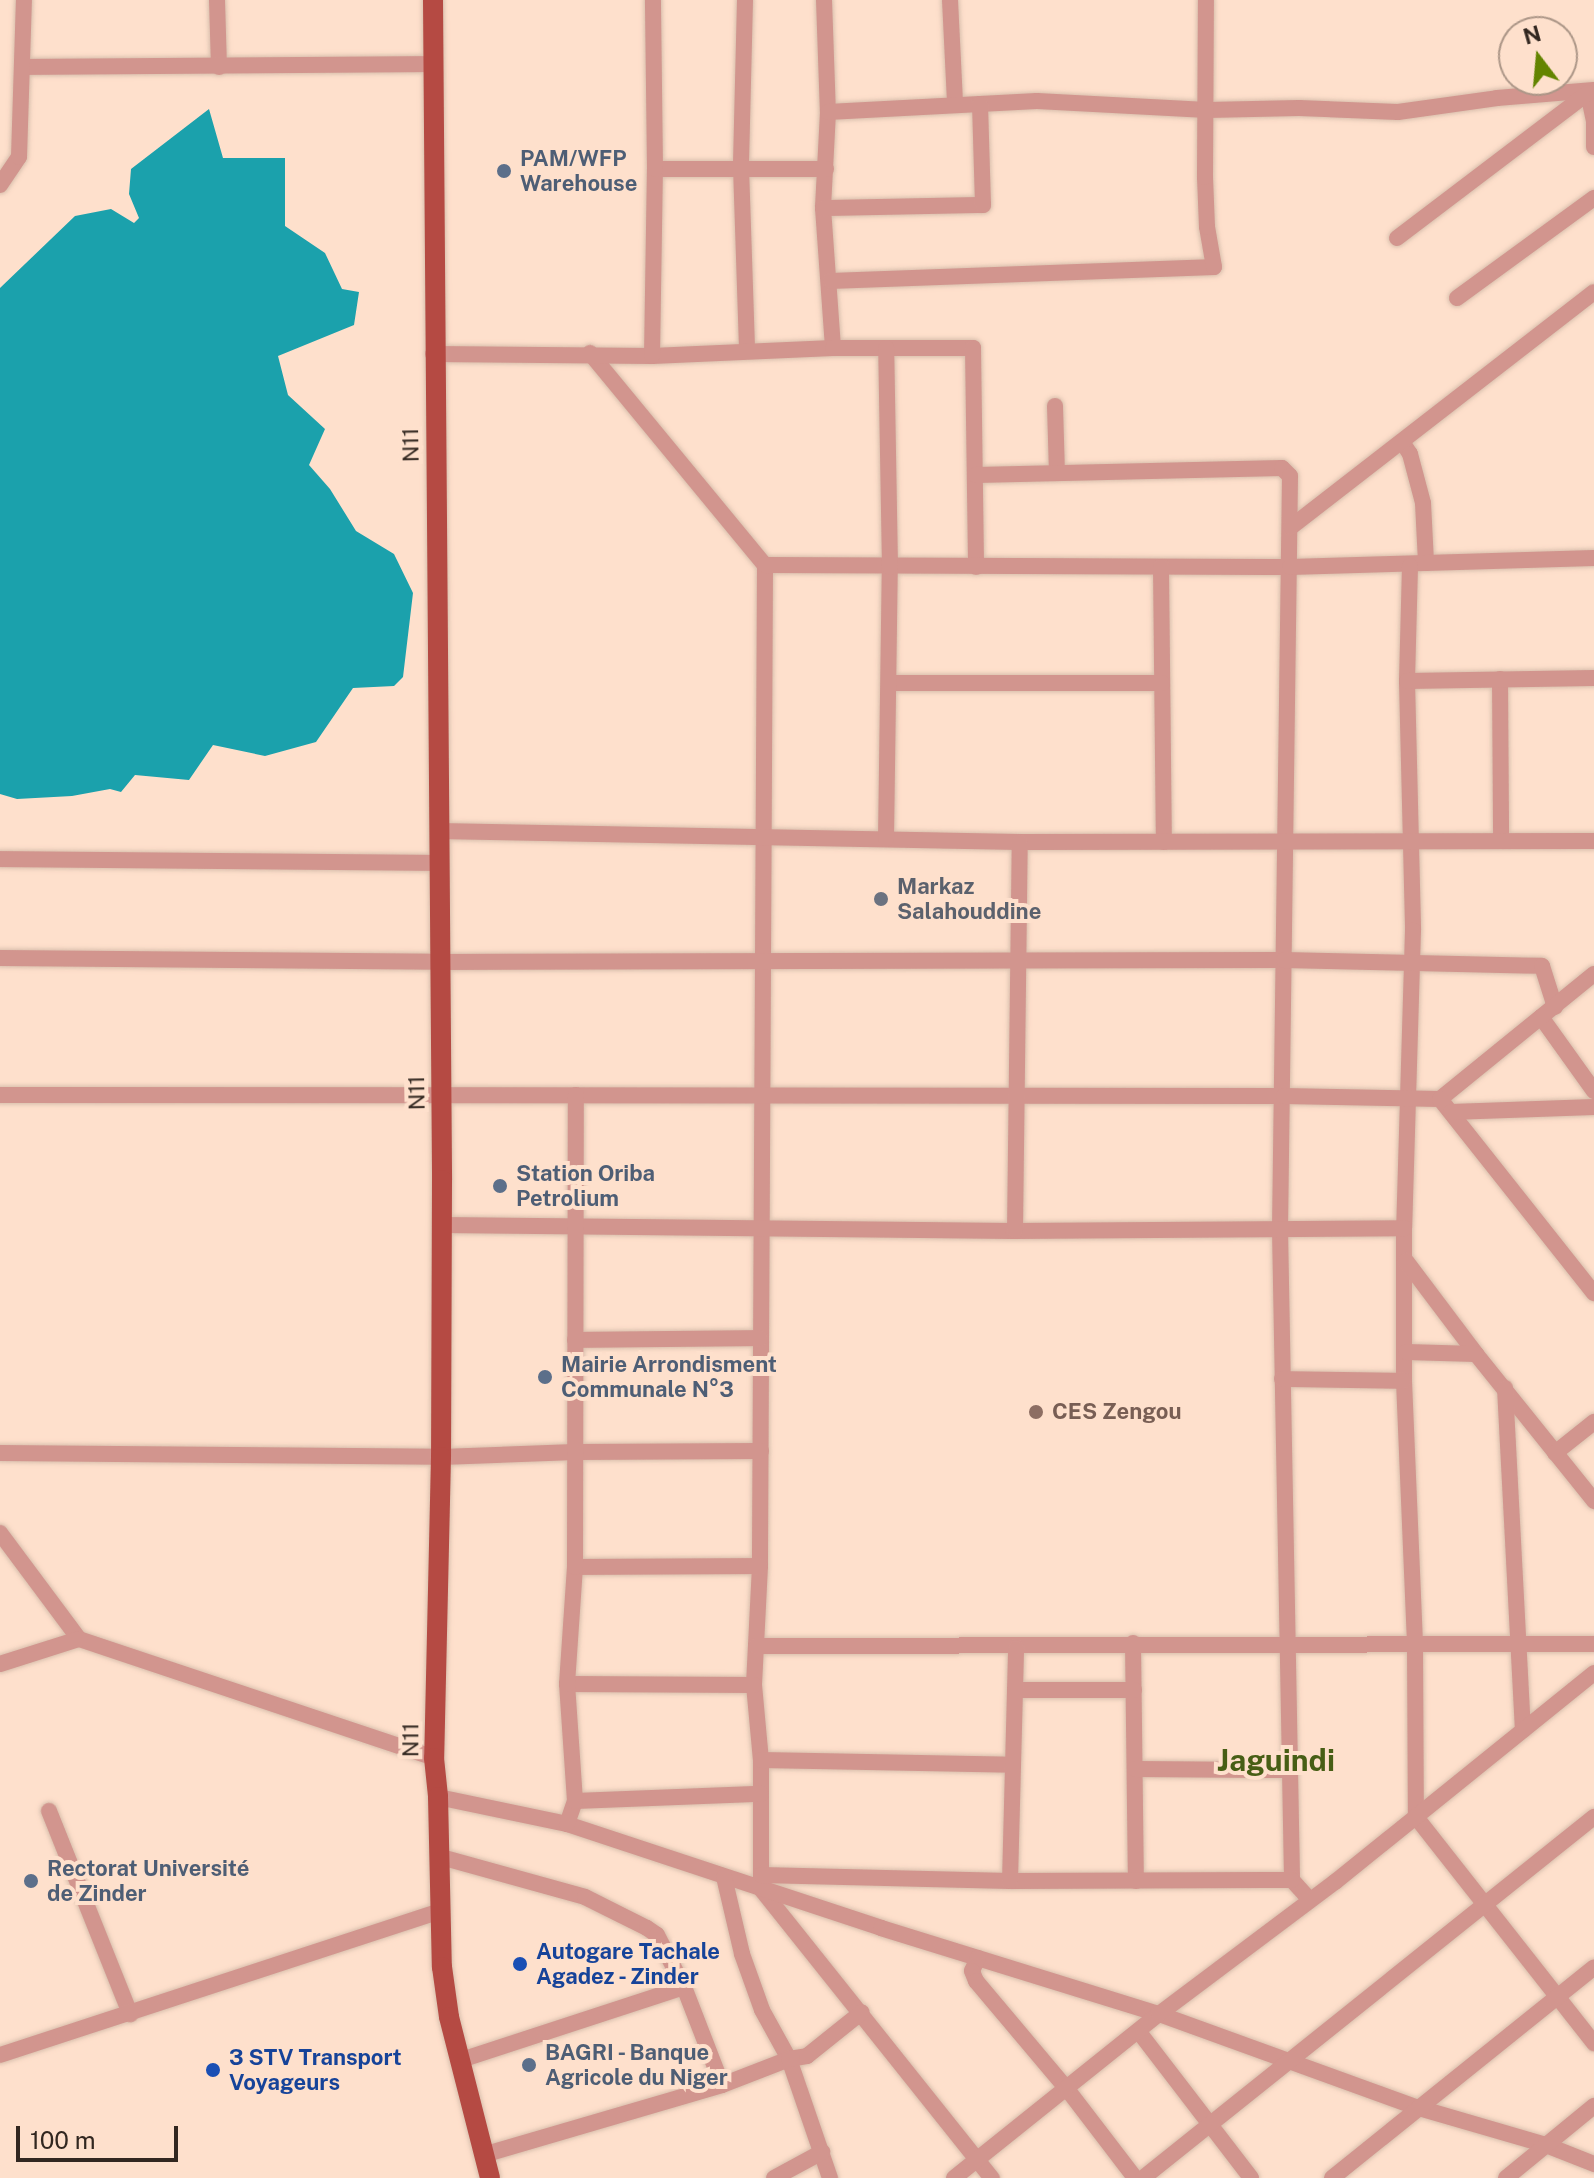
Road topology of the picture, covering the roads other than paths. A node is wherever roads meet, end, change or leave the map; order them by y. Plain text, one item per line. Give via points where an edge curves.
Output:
1 (24, 0) edge
2 (217, 0) edge
3 (433, 0) edge
4 (653, 0) edge
5 (745, 0) edge
6 (824, 0) edge
7 (950, 0) edge
8 (1206, 0) edge
9 (433, 64) junction
10 (23, 67) junction
11 (219, 67) junction
12 (1592, 91) edge
13 (955, 103) junction
14 (980, 104) junction
15 (1207, 110) junction
16 (828, 112) junction
17 (1594, 147) edge
18 (741, 167) junction
19 (655, 169) junction
20 (826, 169) junction
21 (0, 185) edge
22 (1594, 198) edge
23 (823, 208) junction
24 (1397, 238) dead end
25 (831, 281) junction
26 (1594, 292) edge
27 (1457, 298) dead end
28 (833, 348) junction
29 (886, 348) junction
30 (747, 351) junction
31 (590, 353) junction
32 (433, 354) junction
33 (652, 356) junction
34 (1055, 406) dead end
35 (1402, 442) junction
36 (1057, 473) junction
37 (976, 475) junction
38 (1291, 527) junction
39 (1594, 558) edge
40 (765, 565) junction
41 (1418, 565) junction
42 (890, 567) junction
43 (976, 567) junction
44 (1161, 567) junction
45 (1290, 567) junction
46 (1594, 678) edge
47 (1500, 679) junction
48 (1407, 681) junction
49 (890, 683) junction
50 (1162, 683) junction
51 (438, 831) junction
52 (762, 837) junction
53 (886, 839) junction
54 (1411, 840) junction
55 (1286, 841) junction
56 (1501, 841) junction
57 (1594, 841) edge
58 (1020, 842) junction
59 (1164, 842) junction
60 (0, 859) edge
61 (438, 863) junction
62 (0, 958) edge
63 (762, 960) junction
64 (1020, 960) junction
65 (1284, 960) junction
66 (439, 962) junction
67 (1412, 964) junction
68 (1594, 974) edge
69 (1548, 1012) junction
70 (1594, 1091) edge
71 (441, 1094) junction
72 (0, 1095) edge
73 (576, 1095) junction
74 (762, 1096) junction
75 (1284, 1096) junction
76 (1014, 1097) junction
77 (1411, 1098) junction
78 (1446, 1106) junction
79 (1594, 1107) edge
80 (441, 1225) junction
81 (575, 1226) junction
82 (760, 1227) junction
83 (1404, 1228) junction
84 (1280, 1229) junction
85 (1015, 1230) junction
86 (1406, 1261) junction
87 (1594, 1293) edge
88 (760, 1338) junction
89 (575, 1340) junction
90 (1406, 1352) junction
91 (1476, 1354) junction
92 (1282, 1379) junction
93 (1404, 1381) junction
94 (1505, 1388) junction
95 (1594, 1422) edge
96 (761, 1451) junction
97 (575, 1452) junction
98 (0, 1453) edge
99 (1555, 1453) junction
100 (441, 1457) junction
101 (1594, 1501) edge
102 (0, 1533) edge
103 (760, 1566) junction
104 (575, 1567) junction
105 (79, 1639) junction
106 (1516, 1642) junction
107 (1133, 1643) junction
108 (1594, 1644) edge
109 (1415, 1645) junction
110 (756, 1646) junction
111 (1289, 1646) junction
112 (1016, 1648) junction
113 (0, 1664) edge
114 (1594, 1673) edge
115 (567, 1684) junction
116 (754, 1685) junction
117 (1015, 1690) junction
118 (1134, 1690) junction
119 (1523, 1730) junction
120 (434, 1758) junction
121 (761, 1760) junction
122 (1013, 1765) junction
123 (1135, 1769) junction
124 (1291, 1770) junction
125 (761, 1794) junction
126 (438, 1797) junction
127 (575, 1801) junction
128 (49, 1811) dead end
129 (1416, 1817) junction
130 (1594, 1817) edge
131 (567, 1824) junction
132 (441, 1857) junction
133 (724, 1877) junction
134 (1292, 1880) junction
135 (1010, 1881) junction
136 (1136, 1881) junction
137 (761, 1882) junction
138 (1310, 1900) junction
139 (1487, 1904) junction
140 (440, 1911) junction
141 (978, 1958) junction
142 (1594, 1967) edge
143 (684, 1987) junction
144 (1558, 1997) junction
145 (862, 2012) junction
146 (130, 2014) junction
147 (1159, 2014) junction
148 (1139, 2032) junction
149 (1594, 2043) edge
150 (0, 2055) edge
151 (789, 2059) junction
152 (1291, 2059) junction
153 (461, 2060) junction
154 (722, 2085) junction
155 (1067, 2089) junction
156 (1594, 2106) edge
157 (1419, 2108) junction
158 (1210, 2126) junction
159 (1546, 2145) junction
160 (822, 2152) junction
161 (483, 2155) junction
162 (977, 2160) junction
163 (1594, 2164) edge
164 (490, 2178) edge
165 (774, 2178) edge
166 (830, 2178) edge
167 (954, 2178) edge
168 (992, 2178) edge
169 (1135, 2178) edge
170 (1143, 2178) edge
171 (1251, 2178) edge
172 (1332, 2178) edge
173 (1506, 2178) edge

1 - 10 street
2 - 11 street
3 - 9 main road, N11
4 - 19 street
5 - 18 street
6 - 16 street
7 - 13 street
8 - 15 street
9 - 11 street
9 - 32 main road, N11
10 - 11 street
10 - 21 street via 19,157
12 - 15 street via 1398,112
12 - 17 street
12 - 24 street
13 - 14 street
13 - 16 street
14 - 15 street via 1037,101
14 - 23 street via 983,205
15 - 25 street via 1207,227 1214,267
16 - 20 street
18 - 19 street
18 - 20 street
18 - 30 street
19 - 33 street
20 - 23 street
22 - 27 street
23 - 25 street
25 - 28 street
26 - 35 street
28 - 29 street
28 - 30 street
29 - 37 street via 973,348
29 - 42 street
30 - 33 street
31 - 32 street
31 - 33 street
31 - 40 street
32 - 51 main road, N11
34 - 36 street
35 - 38 street
35 - 41 street via 1423,503
36 - 37 street
36 - 38 street via 1282,468 1290,476
37 - 43 street
38 - 45 street
39 - 41 street
40 - 42 street
40 - 52 street
41 - 45 street
41 - 48 street
42 - 43 street
42 - 49 street
43 - 44 street
44 - 45 street
44 - 50 street
45 - 55 street
46 - 47 street
47 - 48 street
47 - 56 street
48 - 54 street
49 - 50 street
49 - 53 street
50 - 59 street
51 - 52 street
51 - 61 main road, N11
52 - 53 street
52 - 63 street
53 - 58 street
54 - 55 street
54 - 56 street
54 - 67 street
55 - 59 street
55 - 65 street
56 - 57 street
58 - 59 street
58 - 64 street
60 - 61 street
61 - 66 main road, N11
62 - 66 street
63 - 64 street
63 - 66 street
63 - 74 street
64 - 65 street
64 - 76 street
65 - 67 street
65 - 75 street
66 - 71 main road, N11
67 - 69 street via 1542,966
67 - 77 street
68 - 69 street
69 - 70 street
69 - 78 street
71 - 72 street
71 - 73 street
71 - 80 main road, N11
73 - 74 street
73 - 81 street
74 - 76 street
74 - 82 street
75 - 76 street
75 - 77 street
75 - 84 street
76 - 85 street
77 - 78 street
77 - 83 street
78 - 79 street
78 - 87 street
80 - 81 street
80 - 100 main road, N11
81 - 82 street
81 - 89 street
82 - 85 street
82 - 88 street
83 - 84 street
83 - 86 street
84 - 85 street
84 - 92 street
86 - 90 street
86 - 91 street
88 - 89 street
88 - 96 street
89 - 97 street
90 - 91 street
90 - 93 street
91 - 94 street
92 - 93 street
92 - 111 street
93 - 109 street
94 - 99 street
94 - 106 street
95 - 99 street
96 - 97 street
96 - 103 street
97 - 100 street
97 - 104 street
98 - 100 street
99 - 101 street
100 - 120 main road, N11
102 - 105 street
103 - 104 street
103 - 110 street
104 - 115 street
105 - 113 street
105 - 120 street
106 - 108 street
106 - 109 street
106 - 119 street
107 - 111 street
107 - 112 street
107 - 118 street
109 - 111 street
109 - 129 street
110 - 112 street
110 - 116 street
111 - 124 street
112 - 117 street
114 - 119 street
115 - 116 street
115 - 127 street
116 - 121 street
117 - 118 street
117 - 122 street
118 - 123 street
119 - 129 street
120 - 126 main road, N11
121 - 122 street
121 - 125 street
122 - 135 street
123 - 124 street
123 - 136 street
124 - 134 street
125 - 127 street
125 - 137 street
126 - 131 street
126 - 132 main road, N11
127 - 131 street
128 - 146 street
129 - 138 street
129 - 139 street
130 - 139 street
131 - 133 street
132 - 140 main road, N11
132 - 143 street via 585,1897 647,1928 657,1935
133 - 137 street
133 - 151 street via 742,1954 762,2010
134 - 136 street
134 - 138 street
135 - 136 street
135 - 137 street
137 - 141 street
137 - 145 street
138 - 147 street
139 - 144 street
139 - 152 street
140 - 146 street
140 - 153 main road, N11 via 442,1967
141 - 147 street
141 - 155 street via 972,1971 976,1981
142 - 144 street
143 - 153 street
143 - 154 street
144 - 149 street
144 - 157 street
145 - 151 street via 807,2056
145 - 162 street
146 - 150 street
147 - 148 street
147 - 152 street
148 - 155 street
148 - 158 street
151 - 154 street
151 - 160 street
152 - 157 street
152 - 158 street
153 - 161 main road, N11
154 - 161 street
155 - 162 street
155 - 169 street
156 - 159 street
157 - 159 street
157 - 172 street
158 - 170 street
158 - 171 street
159 - 163 street
159 - 173 street
160 - 165 street
160 - 166 street
161 - 164 main road, N11
162 - 167 street
162 - 168 street

